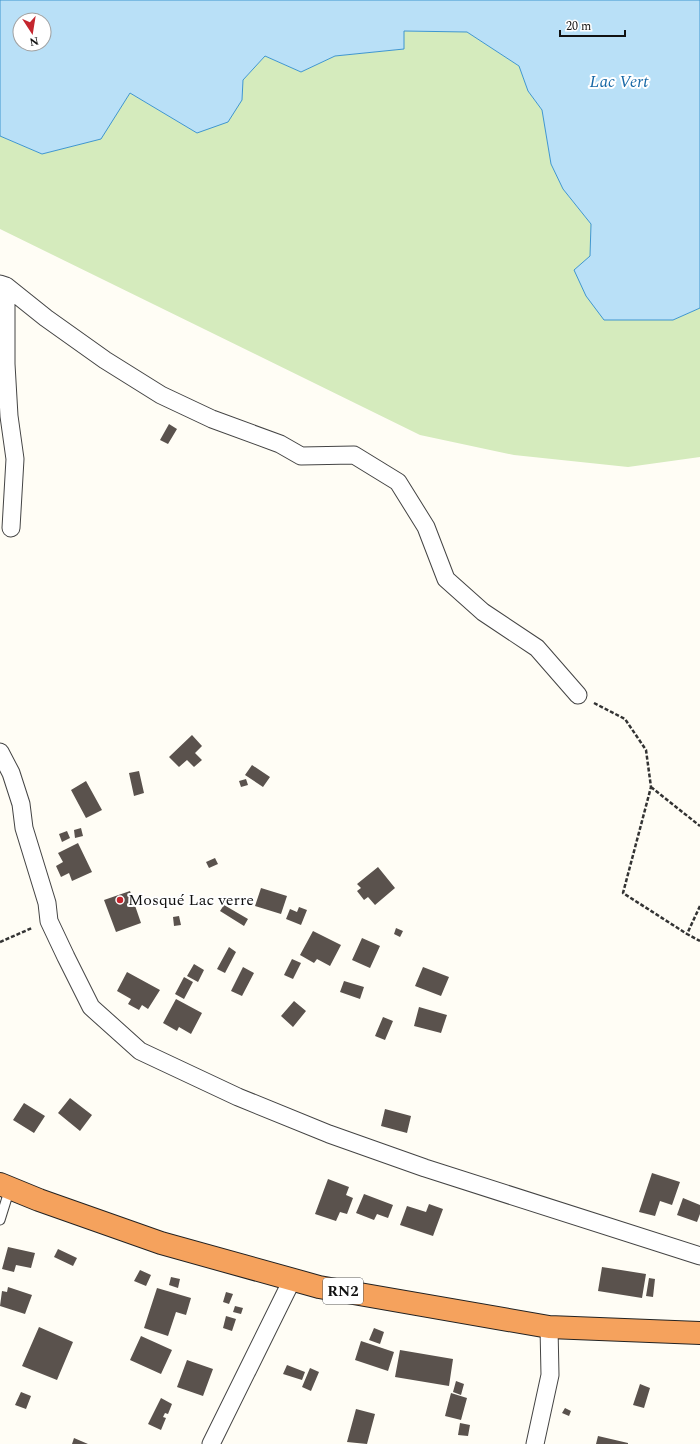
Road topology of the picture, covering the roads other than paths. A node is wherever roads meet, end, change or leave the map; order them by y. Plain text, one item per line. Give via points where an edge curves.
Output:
1 (3, 285) edge
2 (11, 528) dead end
3 (578, 695) road end
4 (0, 752) edge
5 (5, 1186) edge
6 (0, 1220) edge
7 (700, 1256) edge
8 (292, 1280) junction
9 (549, 1327) junction
10 (700, 1333) edge
11 (211, 1444) edge
12 (535, 1444) edge

1 - 2 street via 9,416 15,459
1 - 3 street via 105,360 161,395 212,419 280,444 301,456 354,455 398,482 426,526 446,579 483,612 537,648
4 - 7 street via 11,773 21,804 24,828 47,903 49,921 91,1007 140,1051 238,1097 329,1134 425,1168
5 - 6 lane
5 - 8 highway, RN2 via 161,1243
8 - 9 highway, RN2 via 319,1287
8 - 11 street
9 - 10 highway, RN2
9 - 12 street via 550,1375

